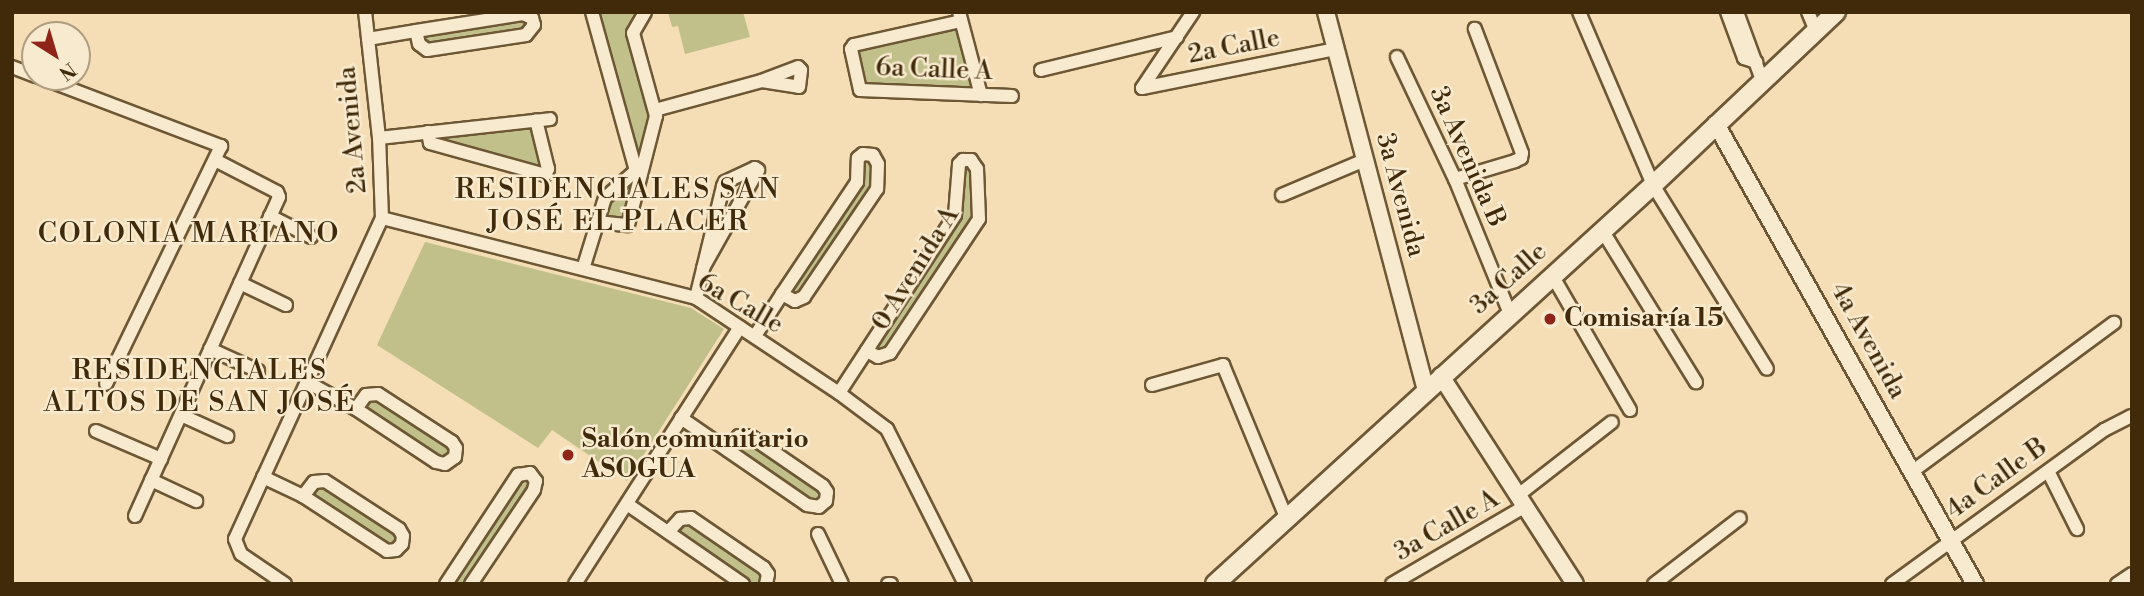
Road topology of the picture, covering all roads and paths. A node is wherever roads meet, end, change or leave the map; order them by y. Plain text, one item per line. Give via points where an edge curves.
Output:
1 (365, 12) edge
2 (592, 12) edge
3 (645, 12) edge
4 (1193, 12) edge
5 (1326, 12) edge
6 (1579, 12) edge
7 (1727, 12) edge
8 (1737, 12) edge
9 (1808, 12) edge
10 (1836, 12) edge
11 (960, 16) edge
12 (1475, 29) dead end
13 (1816, 30) junction
14 (416, 31) junction
15 (1177, 37) junction
16 (368, 39) junction
17 (1336, 49) junction
18 (1397, 57) dead end
19 (1756, 62) junction
20 (1041, 70) dead end
21 (1762, 80) junction
22 (762, 81) dead end
23 (76, 91) edge
24 (981, 95) junction
25 (1012, 96) dead end
26 (655, 110) junction
27 (550, 119) dead end
28 (536, 120) junction
29 (1716, 124) junction
30 (428, 132) junction
31 (379, 138) junction
32 (215, 160) junction
33 (1365, 160) junction
34 (640, 167) junction
35 (1455, 178) junction
36 (1653, 185) junction
37 (1282, 195) dead end
38 (271, 216) junction
39 (383, 218) junction
40 (597, 222) junction
41 (1602, 230) junction
42 (311, 237) dead end
43 (703, 268) junction
44 (583, 269) junction
45 (1552, 275) junction
46 (240, 284) junction
47 (782, 294) junction
48 (696, 298) junction
49 (286, 305) dead end
50 (1510, 314) junction
51 (2114, 323) dead end
52 (740, 327) junction
53 (755, 337) junction
54 (210, 349) junction
55 (867, 351) junction
56 (1767, 369) dead end
57 (258, 371) dead end
58 (1441, 376) junction
59 (307, 382) junction
60 (1696, 382) dead end
61 (106, 384) dead end
62 (1152, 386) dead end
63 (1426, 390) junction
64 (839, 393) junction
65 (356, 409) junction
66 (1630, 410) dead end
67 (181, 415) junction
68 (2132, 416) edge
69 (681, 418) junction
70 (1612, 422) dead end
71 (96, 431) dead end
72 (227, 436) dead end
73 (728, 450) junction
74 (161, 459) junction
75 (1913, 471) junction
76 (2048, 471) junction
77 (263, 477) junction
78 (151, 480) junction
79 (303, 496) junction
80 (196, 501) dead end
81 (1521, 501) junction
82 (626, 504) junction
83 (135, 516) dead end
84 (1286, 517) junction
85 (1740, 518) dead end
86 (2077, 529) dead end
87 (668, 532) junction
88 (818, 534) dead end
89 (1952, 540) junction
90 (2132, 574) edge
91 (285, 584) edge
92 (446, 584) edge
93 (471, 584) edge
94 (575, 584) edge
95 (743, 584) edge
96 (766, 584) edge
97 (842, 584) edge
98 (965, 584) edge
99 (1215, 584) edge
100 (1392, 584) edge
101 (1575, 584) edge
102 (1654, 584) edge
103 (1892, 584) edge
104 (1975, 584) edge
105 (2117, 584) edge

1 - 16 street, 2a Avenida
2 - 34 street
3 - 26 street via 633,33
4 - 15 street
5 - 17 street, 3a Avenida
6 - 36 street
7 - 19 street via 1744,58
8 - 19 street
9 - 13 street
10 - 13 main road, 3a Calle
11 - 24 street
11 - 24 street, 6a Calle A via 853,45 858,86 864,91
12 - 35 street via 1522,153 1516,161
13 - 21 main road, 3a Calle
14 - 14 street via 523,14 534,24 526,35 427,50 419,44
14 - 16 street
15 - 17 street, 2a Calle via 1142,88
15 - 20 street
16 - 31 street, 2a Avenida
17 - 33 street, 3a Avenida
18 - 35 street, 3a Avenida B
19 - 21 street
21 - 29 main road, 3a Calle
22 - 26 street
23 - 32 street via 221,146
24 - 25 street, 6a Calle A
26 - 34 street
27 - 28 street
28 - 30 street
28 - 30 street via 548,169 545,175 430,143
29 - 36 main road, 3a Calle
29 - 75 street, 4a Avenida
30 - 31 street
31 - 39 street, 2a Avenida
32 - 38 street via 278,192
32 - 61 street
33 - 37 street
33 - 63 street, 3a Avenida
34 - 40 street via 604,198
34 - 40 street via 628,225
35 - 50 street, 3a Avenida B
36 - 41 main road, 3a Calle
36 - 56 street
38 - 42 street
38 - 46 street
39 - 44 street, 6a Calle
39 - 59 street, 2a Avenida
40 - 44 street
41 - 45 main road, 3a Calle
41 - 60 street
43 - 43 street via 725,182 755,168 758,170
43 - 48 street
44 - 48 street, 6a Calle
45 - 50 main road, 3a Calle
45 - 66 street
46 - 49 street
46 - 54 street
47 - 47 street via 857,182 858,158 873,155 878,164 877,189 804,297 795,301
47 - 53 street
48 - 52 street, 6a Calle
50 - 58 main road, 3a Calle
51 - 75 street
52 - 53 street, 6a Calle
52 - 69 street
53 - 64 street, 6a Calle
54 - 57 street
54 - 67 street
55 - 55 street, 0 Avenida A via 955,215 960,164 971,160 977,167 979,219 890,353 878,358
55 - 64 street, 0 Avenida A
58 - 63 main road, 3a Calle
58 - 81 street
59 - 65 street
59 - 77 street, 2a Avenida
62 - 84 street via 1223,365
63 - 84 main road, 3a Calle
64 - 98 street, 6a Calle via 891,435
65 - 65 street via 366,395 378,394 452,442 455,457 449,463 436,462
67 - 72 street
67 - 74 street
68 - 76 street, 4a Calle B via 2104,430
69 - 73 street
69 - 82 street
70 - 81 street, 3a Calle A
71 - 74 street
73 - 73 street via 739,436 750,436 823,486 826,501 819,507 807,505
74 - 78 street
75 - 89 street, 4a Avenida
76 - 86 street
76 - 89 street, 4a Calle B
77 - 79 street
77 - 91 street, 2a Avenida via 237,530 235,547
78 - 80 street
78 - 83 street
79 - 79 street via 314,482 325,481 399,529 402,544 387,551
81 - 100 street, 3a Calle A
81 - 101 street
82 - 87 street
82 - 94 street
84 - 99 main road, 3a Calle
85 - 102 street
87 - 95 street
87 - 96 street via 680,519 691,518 764,568
88 - 97 street
89 - 103 street, 4a Calle B
89 - 104 street, 4a Avenida
90 - 105 street
92 - 93 street via 518,475 530,473 535,488

